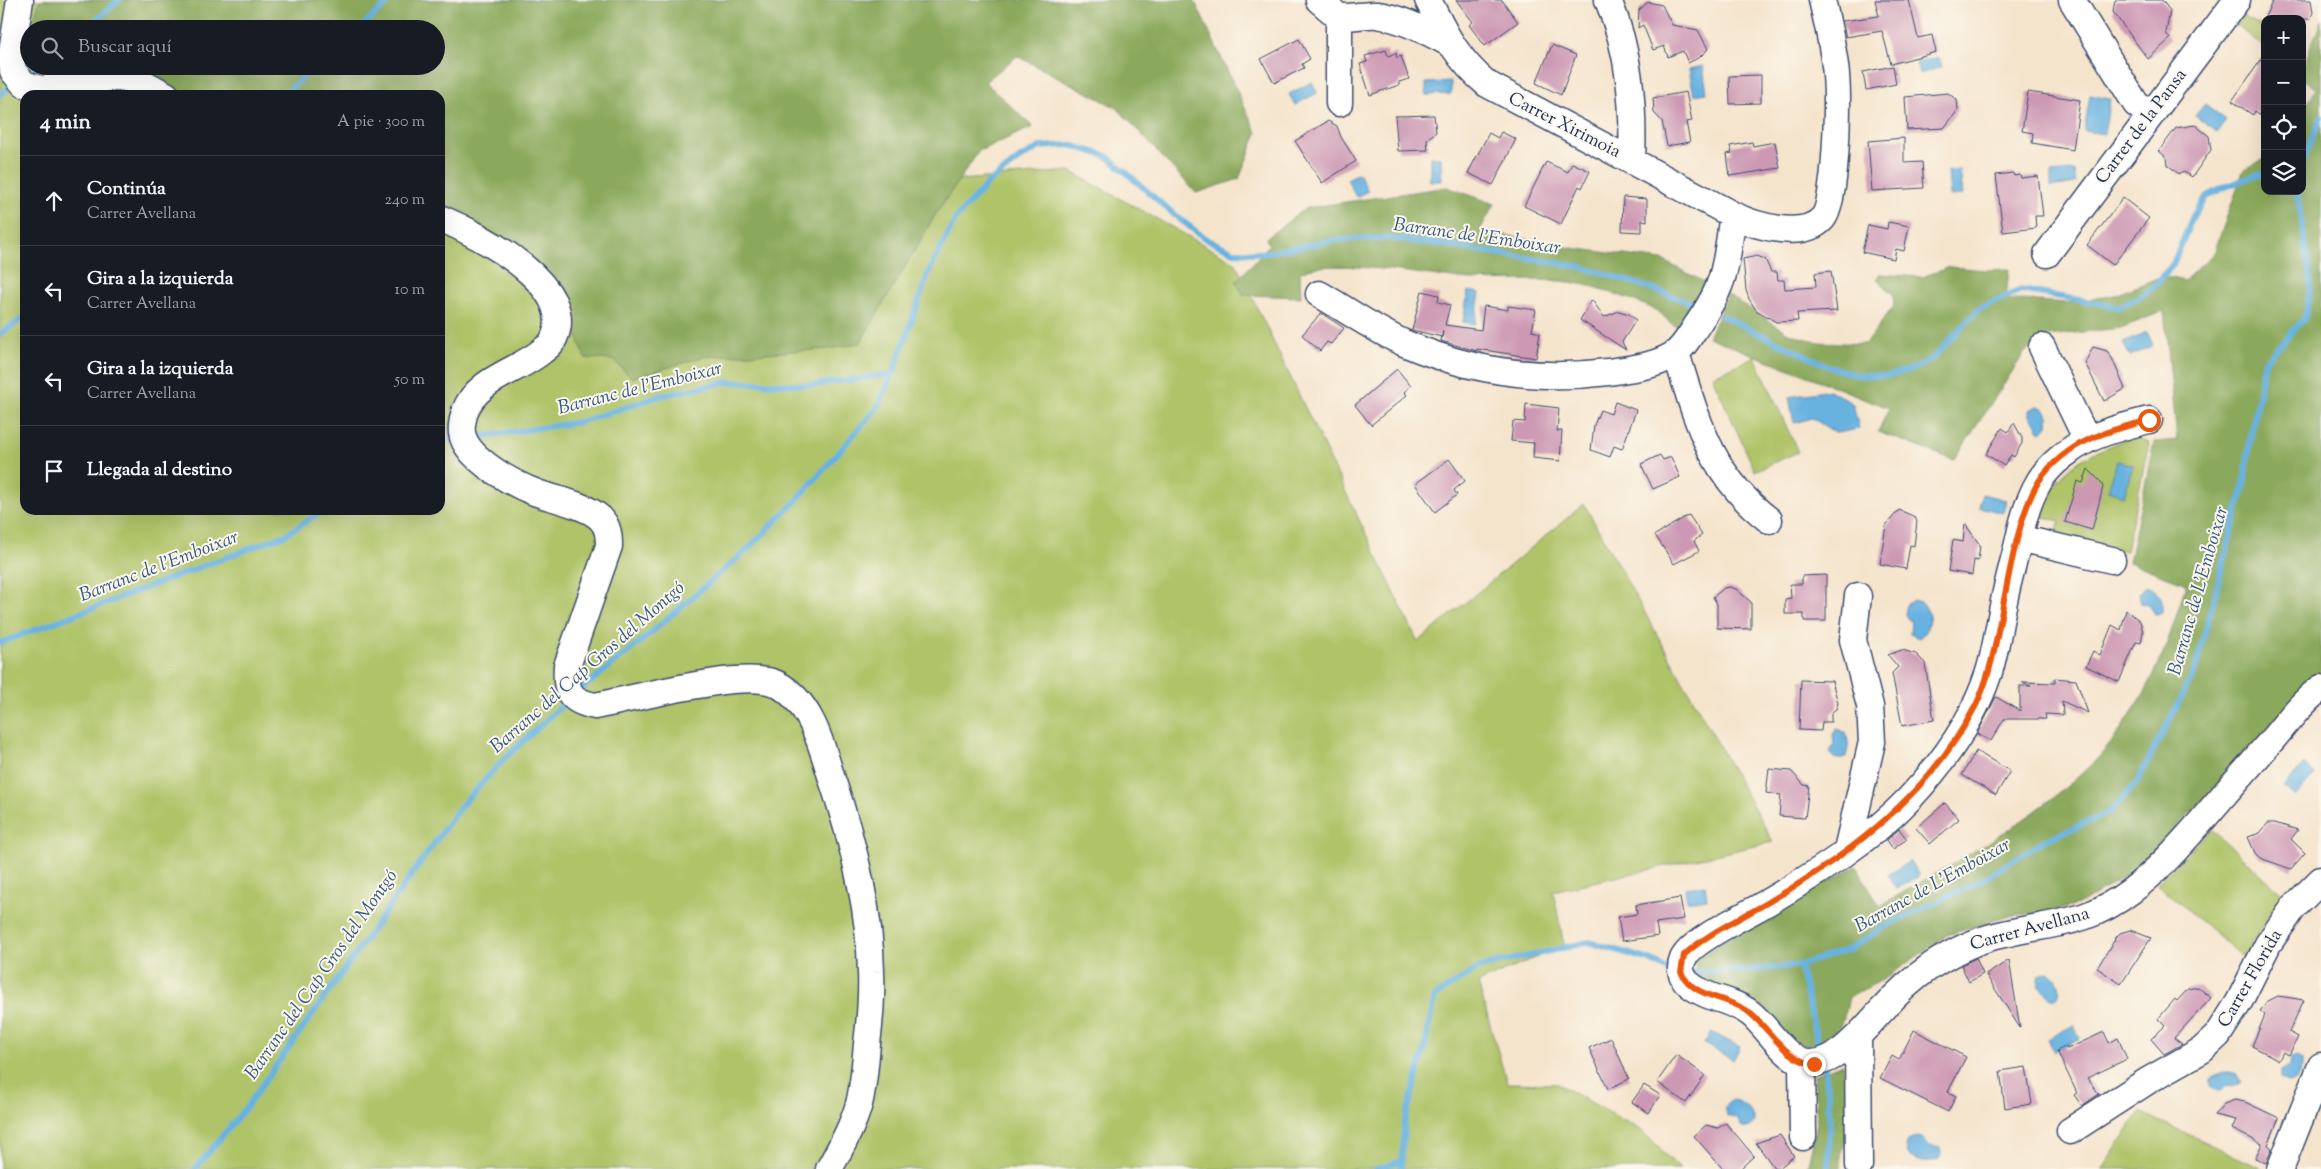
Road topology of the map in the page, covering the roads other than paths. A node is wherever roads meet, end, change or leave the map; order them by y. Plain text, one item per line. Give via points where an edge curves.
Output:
1 (20, 0) edge
2 (1319, 0) edge
3 (1428, 0) edge
4 (1608, 0) edge
5 (1822, 0) edge
6 (2072, 0) edge
7 (2237, 0) edge
8 (1339, 17) junction
9 (1449, 43) junction
10 (157, 90) edge
11 (1339, 103) dead end
12 (2151, 115) junction
13 (1632, 161) junction
14 (1733, 215) junction
15 (445, 221) edge
16 (2047, 254) dead end
17 (1319, 294) dead end
18 (1684, 343) junction
19 (2042, 347) dead end
20 (2149, 420) dead end
21 (2087, 440) junction
22 (1769, 520) dead end
23 (2019, 538) junction
24 (2112, 560) dead end
25 (1858, 596) dead end
26 (2321, 688) edge
27 (1847, 850) junction
28 (2321, 880) edge
29 (1858, 1037) junction
30 (1802, 1062) junction
31 (2321, 1066) edge
32 (2070, 1131) dead end
33 (1803, 1137) dead end
34 (1859, 1166) dead end
35 (829, 1169) edge
36 (2280, 1169) edge

1 - 10 street via 11,58 13,71 24,84 40,89 118,77 140,81
2 - 8 street
3 - 9 street, Carrer Xirimoia
4 - 13 street via 1618,22 1628,63
5 - 14 street, Carrer Xirimoia via 1836,76 1833,185 1828,212 1817,223 1802,228 1766,227
6 - 12 street via 2136,104
7 - 12 street, Carrer de la Pansa
8 - 9 street via 1376,15 1429,31
8 - 11 street
9 - 13 street, Carrer Xirimoia via 1476,75 1494,89
12 - 16 street, Carrer de la Pansa
13 - 14 street, Carrer Xirimoia
14 - 18 street via 1720,284
15 - 35 street via 499,249 538,279 552,296 558,325 552,343 534,357 499,375 470,399 463,418 462,434 467,445 486,466 535,492 571,503 600,518 609,532 609,546 567,666 566,681 572,697 583,704 595,706 727,681 757,679 776,684 793,695 816,728 847,826 863,899 872,971 863,1084 858,1105
17 - 18 street via 1403,342 1448,360 1491,370 1595,373 1645,365
18 - 22 street via 1698,423 1712,454 1738,492
19 - 21 street
20 - 21 street
21 - 23 street via 2058,460 2039,481 2030,499
23 - 24 street
23 - 27 street via 1989,672 1976,704 1941,761 1920,787 1881,825
25 - 27 street via 1852,640 1870,706 1872,742
26 - 29 street, Carrer Avellana via 2178,848 2133,890 2096,913 2005,933 1952,954 1907,984
27 - 30 street via 1691,948 1681,965 1681,972 1696,990 1743,1008 1792,1057
28 - 32 street, Carrer Florida via 2294,907 2272,938 2240,1002 2218,1035 2202,1050
29 - 30 street, Carrer Avellana via 1814,1064
29 - 34 street
30 - 33 street
31 - 36 street

